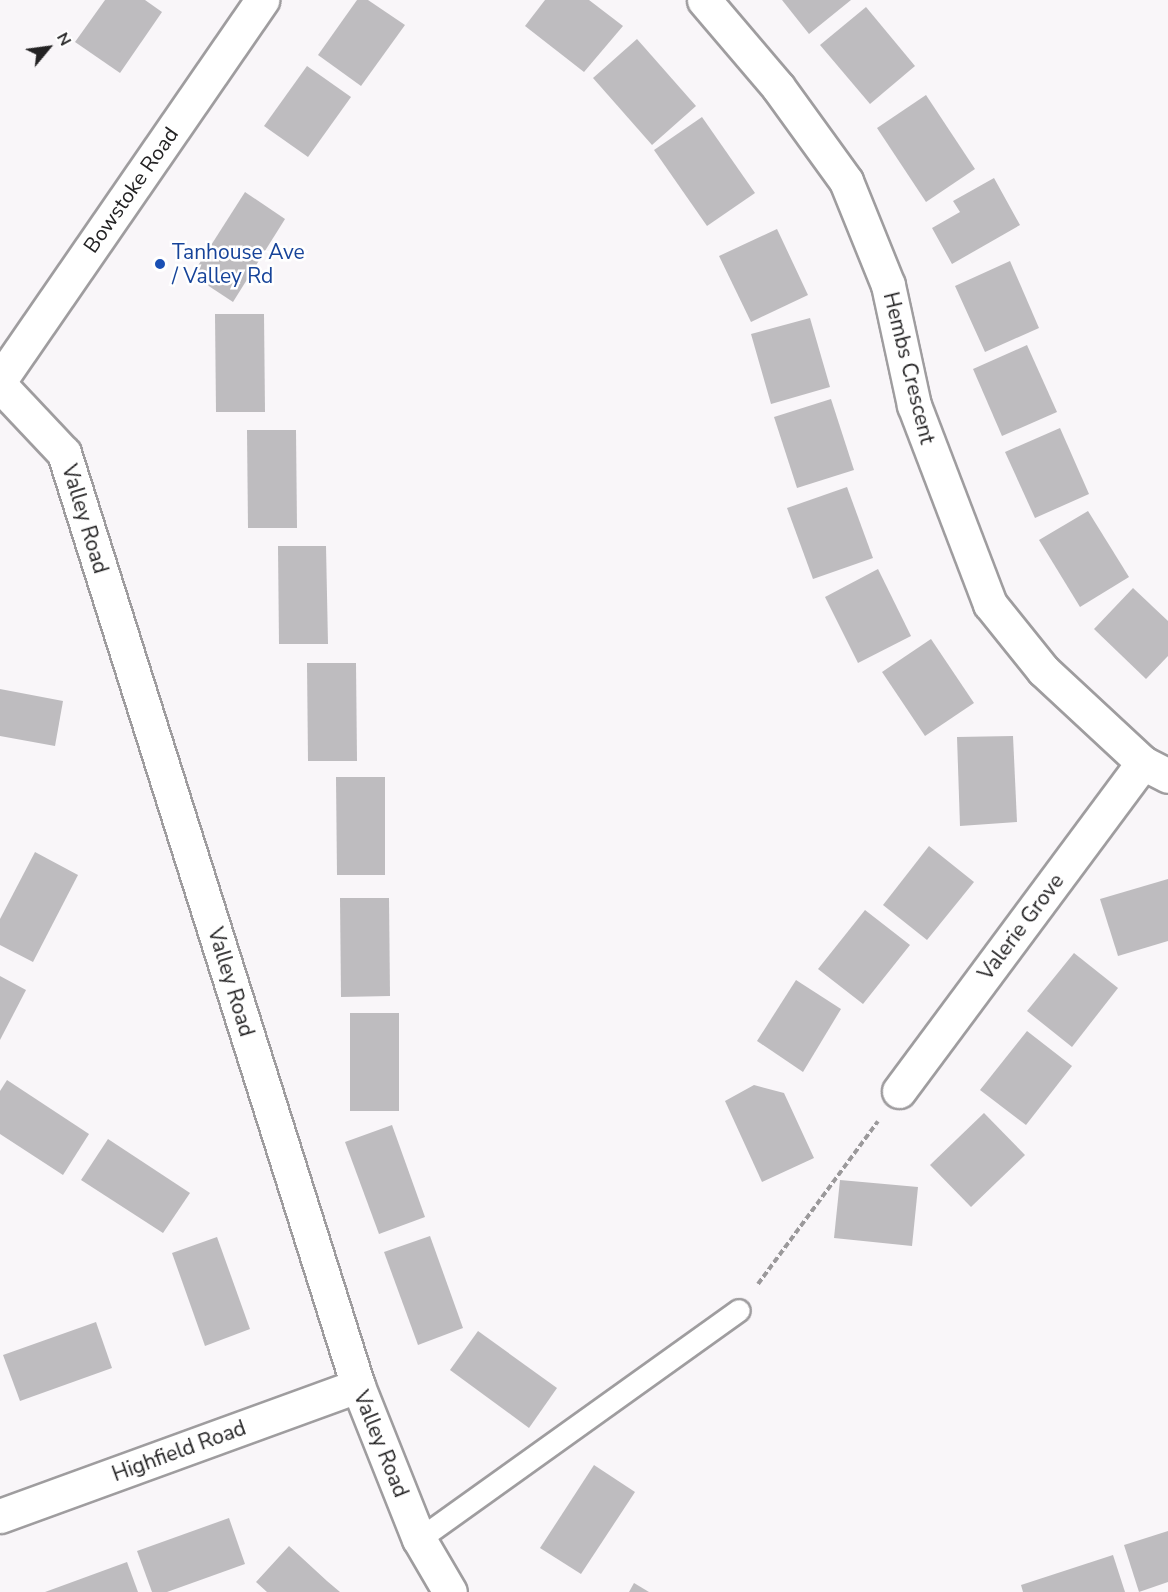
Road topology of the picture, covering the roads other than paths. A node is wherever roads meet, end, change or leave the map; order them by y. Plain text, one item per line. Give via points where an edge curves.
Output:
1 (262, 0) edge
2 (704, 0) edge
3 (0, 382) edge
4 (1156, 770) edge
5 (899, 1091) road end
6 (738, 1310) road end
7 (358, 1386) junction
8 (0, 1516) edge
9 (419, 1539) junction
10 (450, 1592) edge

1 - 3 street, Bowstoke Road
2 - 4 street, Hembs Crescent via 778,87 846,181 888,285 914,405 990,604 1042,670
3 - 7 street, Valley Road via 64,453
4 - 5 street, Valerie Grove
6 - 9 lane
7 - 8 street, Highfield Road
7 - 9 street, Valley Road
9 - 10 street, Valley Road

